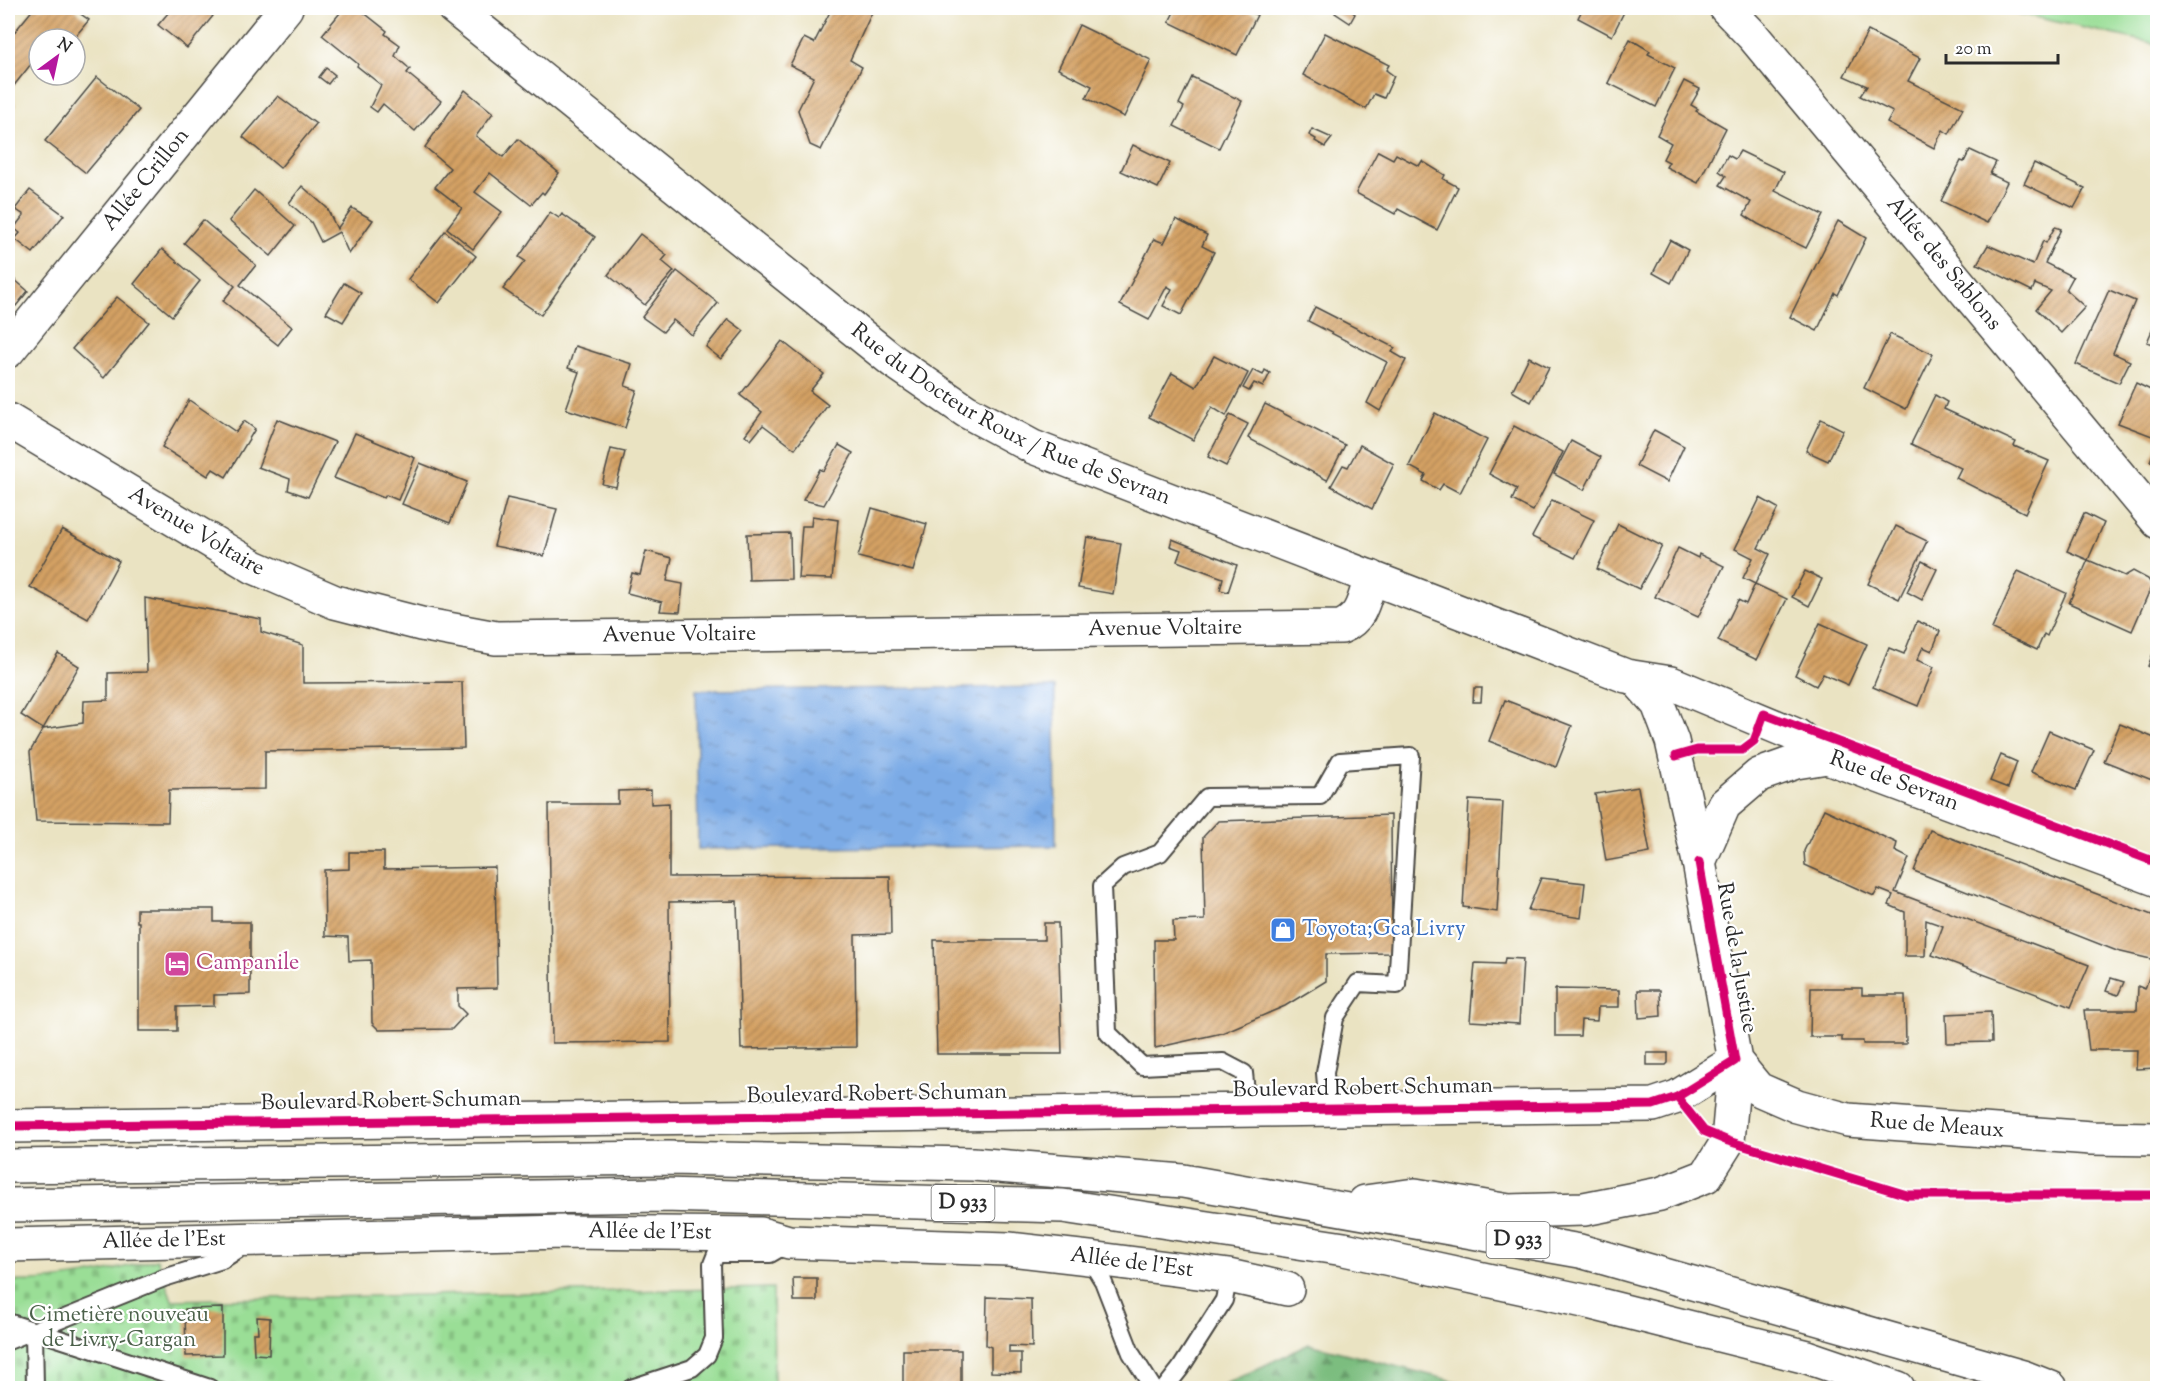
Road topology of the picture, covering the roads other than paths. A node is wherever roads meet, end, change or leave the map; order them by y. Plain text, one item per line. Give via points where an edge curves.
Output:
1 (285, 8) edge
2 (454, 8) edge
3 (1726, 8) edge
4 (8, 351) edge
5 (8, 420) edge
6 (2157, 522) edge
7 (1371, 577) junction
8 (1468, 616) joint
9 (1636, 680) junction
10 (1827, 757) junction
11 (1699, 862) junction
12 (2157, 880) edge
13 (1735, 1061) junction
14 (1328, 1109) junction
15 (1248, 1110) junction
16 (8, 1126) edge
17 (2157, 1139) edge
18 (8, 1166) edge
19 (8, 1205) edge
20 (1333, 1206) junction
21 (251, 1240) junction
22 (789, 1242) junction
23 (8, 1245) edge
24 (1089, 1258) junction
25 (1229, 1276) junction
26 (1287, 1289) dead end
27 (8, 1322) edge
28 (34, 1331) junction
29 (8, 1341) edge
30 (35, 1389) edge
31 (210, 1389) edge
32 (631, 1389) edge
33 (1153, 1389) edge
34 (1165, 1389) edge
35 (1898, 1389) edge
36 (2051, 1389) edge

1 - 4 main road, Allée Crillon
2 - 7 main road, Rue du Docteur Roux / Rue de Sevran via 893,361 966,411 1033,447
3 - 6 main road, Allée des Sablons
5 - 7 main road, Avenue Voltaire via 254,567 335,602 496,638 1341,627 1353,622 1360,611
7 - 8 main road, Rue du Docteur Roux / Rue de Sevran
8 - 9 main road, Rue de Sevran
9 - 10 main road, Rue de Sevran via 1671,683 1796,735
9 - 11 main road, Rue de la Justice via 1658,704 1672,741
10 - 11 main road, Rue de la Justice via 1796,762 1759,775 1724,805
10 - 12 main road, Rue de Sevran
11 - 13 main road, Rue de la Justice
13 - 14 main road, Boulevard Robert Schuman via 1677,1097 1653,1105
13 - 17 main road, Rue de Meaux via 1758,1089 1797,1107 1848,1120 2091,1138
13 - 20 main road via 1728,1141 1706,1176 1660,1194 1584,1209 1509,1211 1415,1195
14 - 15 main road, Boulevard Robert Schuman
14 - 15 lane via 1325,1073 1335,1018 1358,983 1397,985 1411,756 1340,761 1320,796 1207,797 1160,853 1124,867 1102,886 1108,1033 1142,1066 1223,1062 1244,1073
15 - 16 main road, Boulevard Robert Schuman
18 - 20 main road, D 933 via 668,1158 973,1164 1183,1181
19 - 35 main road, D 933 via 663,1195 1063,1206 1344,1249 1584,1301 1807,1357
20 - 36 main road, D 933 via 1580,1251 1990,1368
21 - 22 main road, Allée de l'Est via 710,1232 761,1233
21 - 23 main road, Allée de l'Est
21 - 28 lane via 222,1260 164,1278
22 - 24 main road, Allée de l'Est via 1009,1250
22 - 32 lane via 770,1254 716,1254 712,1264 714,1338 707,1355 692,1368
24 - 25 main road, Allée de l'Est
24 - 33 lane via 1103,1281 1131,1353
25 - 26 main road, Allée de l'Est
25 - 34 lane via 1224,1300
27 - 28 lane
28 - 29 lane
28 - 30 lane
28 - 31 lane

